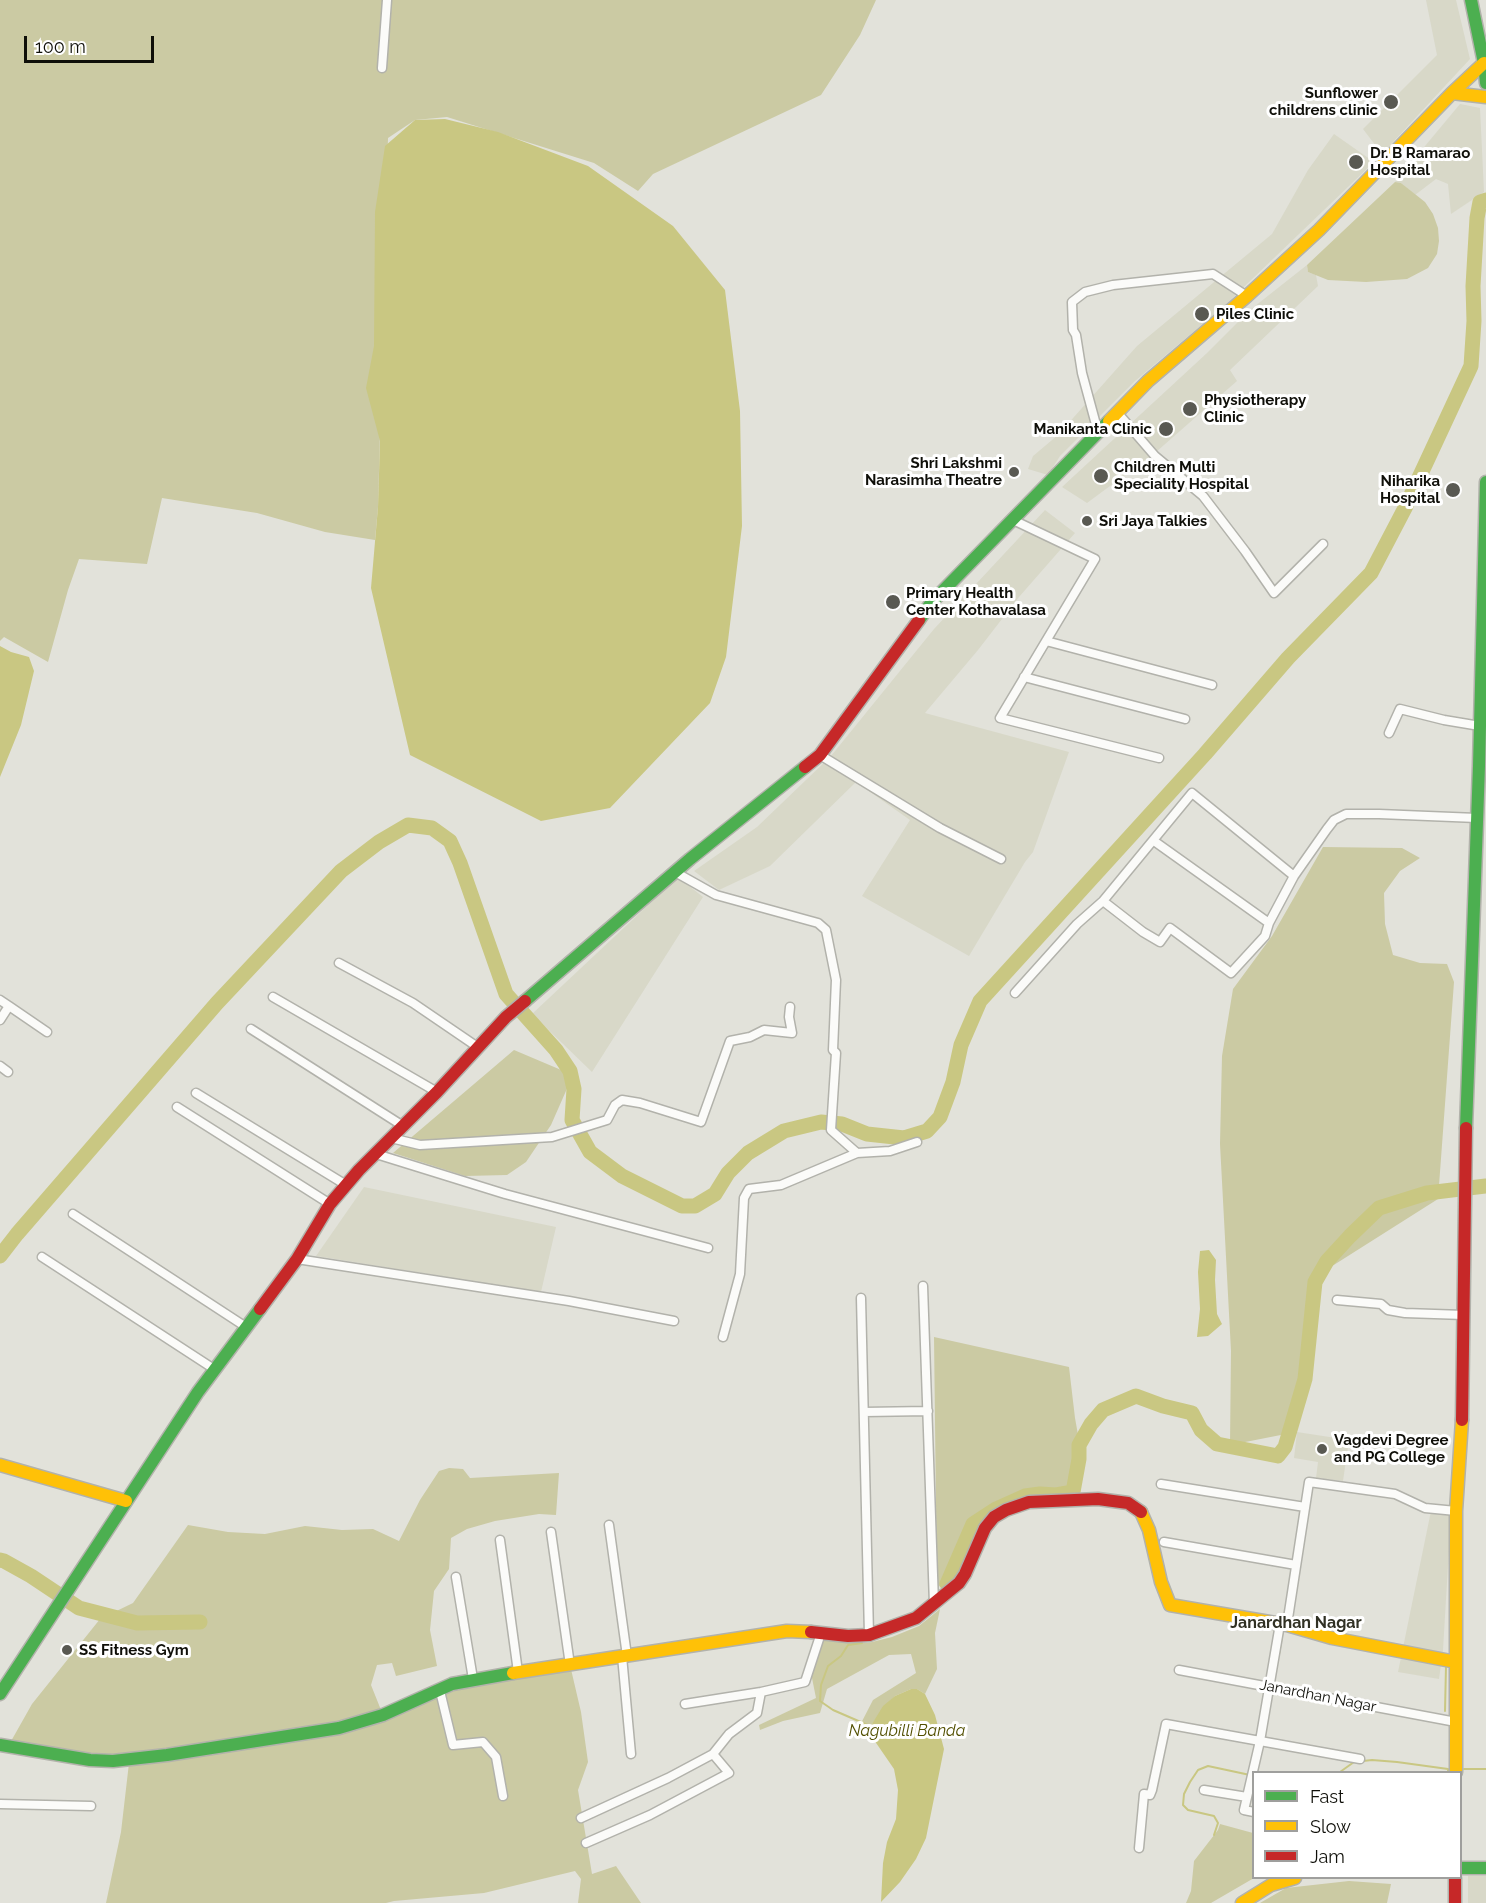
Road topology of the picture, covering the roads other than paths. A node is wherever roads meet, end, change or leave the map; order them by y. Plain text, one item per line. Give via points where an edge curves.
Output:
1 (387, 0) edge
2 (1470, 0) edge
3 (1482, 35) edge
4 (1484, 63) junction
5 (382, 68) dead end
6 (1486, 83) edge
7 (1452, 93) junction
8 (1486, 98) edge
9 (1247, 296) junction
10 (1118, 412) junction
11 (1098, 432) junction
12 (1486, 482) edge
13 (1013, 520) junction
14 (1323, 544) dead end
15 (1046, 641) junction
16 (1024, 677) junction
17 (1212, 685) dead end
18 (1185, 719) dead end
19 (1480, 726) junction
20 (1389, 733) dead end
21 (820, 755) junction
22 (1159, 758) dead end
23 (1477, 818) junction
24 (1154, 841) junction
25 (1001, 859) dead end
26 (675, 872) junction
27 (1294, 876) junction
28 (1103, 901) junction
29 (1269, 923) junction
30 (339, 963) dead end
31 (1015, 993) dead end
32 (273, 997) dead end
33 (0, 999) edge
34 (9, 1006) junction
35 (790, 1007) dead end
36 (0, 1020) edge
37 (251, 1029) dead end
38 (47, 1032) dead end
39 (479, 1048) junction
40 (0, 1066) edge
41 (9, 1072) dead end
42 (437, 1092) junction
43 (196, 1093) dead end
44 (177, 1107) dead end
45 (403, 1126) junction
46 (390, 1138) junction
47 (917, 1143) dead end
48 (376, 1154) junction
49 (857, 1154) junction
50 (346, 1185) junction
51 (330, 1204) junction
52 (73, 1214) dead end
53 (708, 1248) dead end
54 (42, 1257) dead end
55 (297, 1259) junction
56 (923, 1286) dead end
57 (861, 1298) dead end
58 (1337, 1300) dead end
59 (1464, 1316) junction
60 (674, 1321) dead end
61 (246, 1327) junction
62 (723, 1337) dead end
63 (214, 1369) junction
64 (928, 1411) junction
65 (864, 1412) junction
66 (0, 1465) edge
67 (1161, 1484) dead end
68 (126, 1501) junction
69 (1305, 1507) junction
70 (1456, 1512) junction
71 (609, 1525) dead end
72 (550, 1532) dead end
73 (500, 1540) dead end
74 (1164, 1542) dead end
75 (1296, 1565) junction
76 (456, 1577) dead end
77 (934, 1604) junction
78 (1283, 1624) junction
79 (821, 1633) junction
80 (869, 1634) junction
81 (624, 1656) junction
82 (1456, 1662) junction
83 (570, 1665) junction
84 (1179, 1670) dead end
85 (518, 1672) junction
86 (472, 1679) junction
87 (1269, 1687) junction
88 (440, 1691) junction
89 (761, 1692) junction
90 (0, 1694) edge
91 (685, 1704) dead end
92 (1456, 1722) junction
93 (1260, 1740) junction
94 (0, 1745) edge
95 (631, 1754) dead end
96 (713, 1754) junction
97 (1359, 1759) dead end
98 (1254, 1771) edge
99 (1456, 1771) edge
100 (1252, 1777) edge
101 (1204, 1790) dead end
102 (503, 1796) dead end
103 (1247, 1797) junction
104 (0, 1804) edge
105 (92, 1806) dead end
106 (1252, 1812) edge
107 (581, 1818) dead end
108 (586, 1843) dead end
109 (1139, 1848) dead end
110 (1462, 1868) edge
111 (1486, 1868) edge
112 (1292, 1879) edge
113 (1455, 1879) edge
114 (1242, 1903) edge
115 (1455, 1903) edge

1 - 5 street
2 - 3 main road
3 - 4 main road
4 - 6 main road
4 - 7 main road
7 - 8 main road
7 - 9 main road via 1353,197
9 - 10 main road
9 - 11 street via 1213,274 1113,285 1085,292 1072,302 1073,330
10 - 11 main road
10 - 14 street via 1155,456 1203,496 1274,593
11 - 13 main road
12 - 19 main road
13 - 15 street via 1095,559
13 - 21 main road via 931,603
15 - 16 street
15 - 17 street
16 - 18 street
16 - 22 street via 1000,718
19 - 20 street via 1400,709
19 - 23 main road
21 - 25 street via 940,828
21 - 26 main road
23 - 27 street via 1346,814 1334,820
23 - 59 main road via 1464,1176
24 - 27 street via 1192,793
24 - 28 street
24 - 29 street
26 - 39 main road via 506,1017
26 - 49 street via 716,895 818,923 826,930 836,980 831,1130
27 - 29 street
28 - 29 street via 1160,942 1170,928 1231,973 1265,936
28 - 31 street
30 - 39 street via 413,1003
32 - 42 street
33 - 34 street
34 - 36 street
34 - 38 street
35 - 46 street via 792,1033 764,1030 730,1041 701,1122 622,1100 607,1120 552,1137 420,1145
37 - 45 street
39 - 42 main road
40 - 41 street
42 - 45 main road
43 - 50 street
44 - 51 street
45 - 46 main road
46 - 48 main road
47 - 49 street
48 - 50 main road
48 - 53 street via 505,1194
49 - 62 street via 781,1185 749,1189 744,1198 740,1275
50 - 51 main road
51 - 55 main road
52 - 61 street
54 - 63 street
55 - 60 street
55 - 61 main road
56 - 64 street
57 - 65 street
58 - 59 street via 1381,1304 1388,1310 1405,1313
59 - 70 main road
61 - 63 main road
63 - 68 main road
64 - 65 street
64 - 77 street
65 - 80 street
66 - 68 main road
67 - 69 street
68 - 90 main road
69 - 70 street via 1309,1482 1395,1494 1425,1508
69 - 75 street
70 - 82 main road
71 - 81 street
72 - 83 street
73 - 85 street
74 - 75 street
75 - 78 street
76 - 86 street
77 - 78 main road via 959,1583 994,1517 1029,1502 1098,1499 1128,1503 1140,1511 1170,1605
77 - 80 main road via 916,1618
78 - 82 main road via 1332,1638
78 - 87 street
79 - 80 main road
79 - 81 main road via 787,1631
79 - 89 street via 805,1682
81 - 83 main road
81 - 95 street
82 - 92 main road
83 - 85 main road
84 - 87 street, Janardhan Nagar
85 - 86 main road
86 - 88 main road
87 - 92 street, Janardhan Nagar
87 - 93 street
88 - 94 main road via 339,1728 167,1755 90,1760
88 - 102 street via 453,1745 483,1742 496,1757
89 - 91 street
89 - 96 street via 757,1713 729,1734
92 - 99 main road
93 - 97 street
93 - 98 street
93 - 109 street via 1166,1724 1152,1790 1150,1795 1144,1794
96 - 107 street
96 - 108 street via 729,1773
100 - 103 street
101 - 103 street
103 - 106 street via 1244,1810
104 - 105 street
110 - 111 main road
112 - 114 main road via 1271,1885
113 - 115 main road

